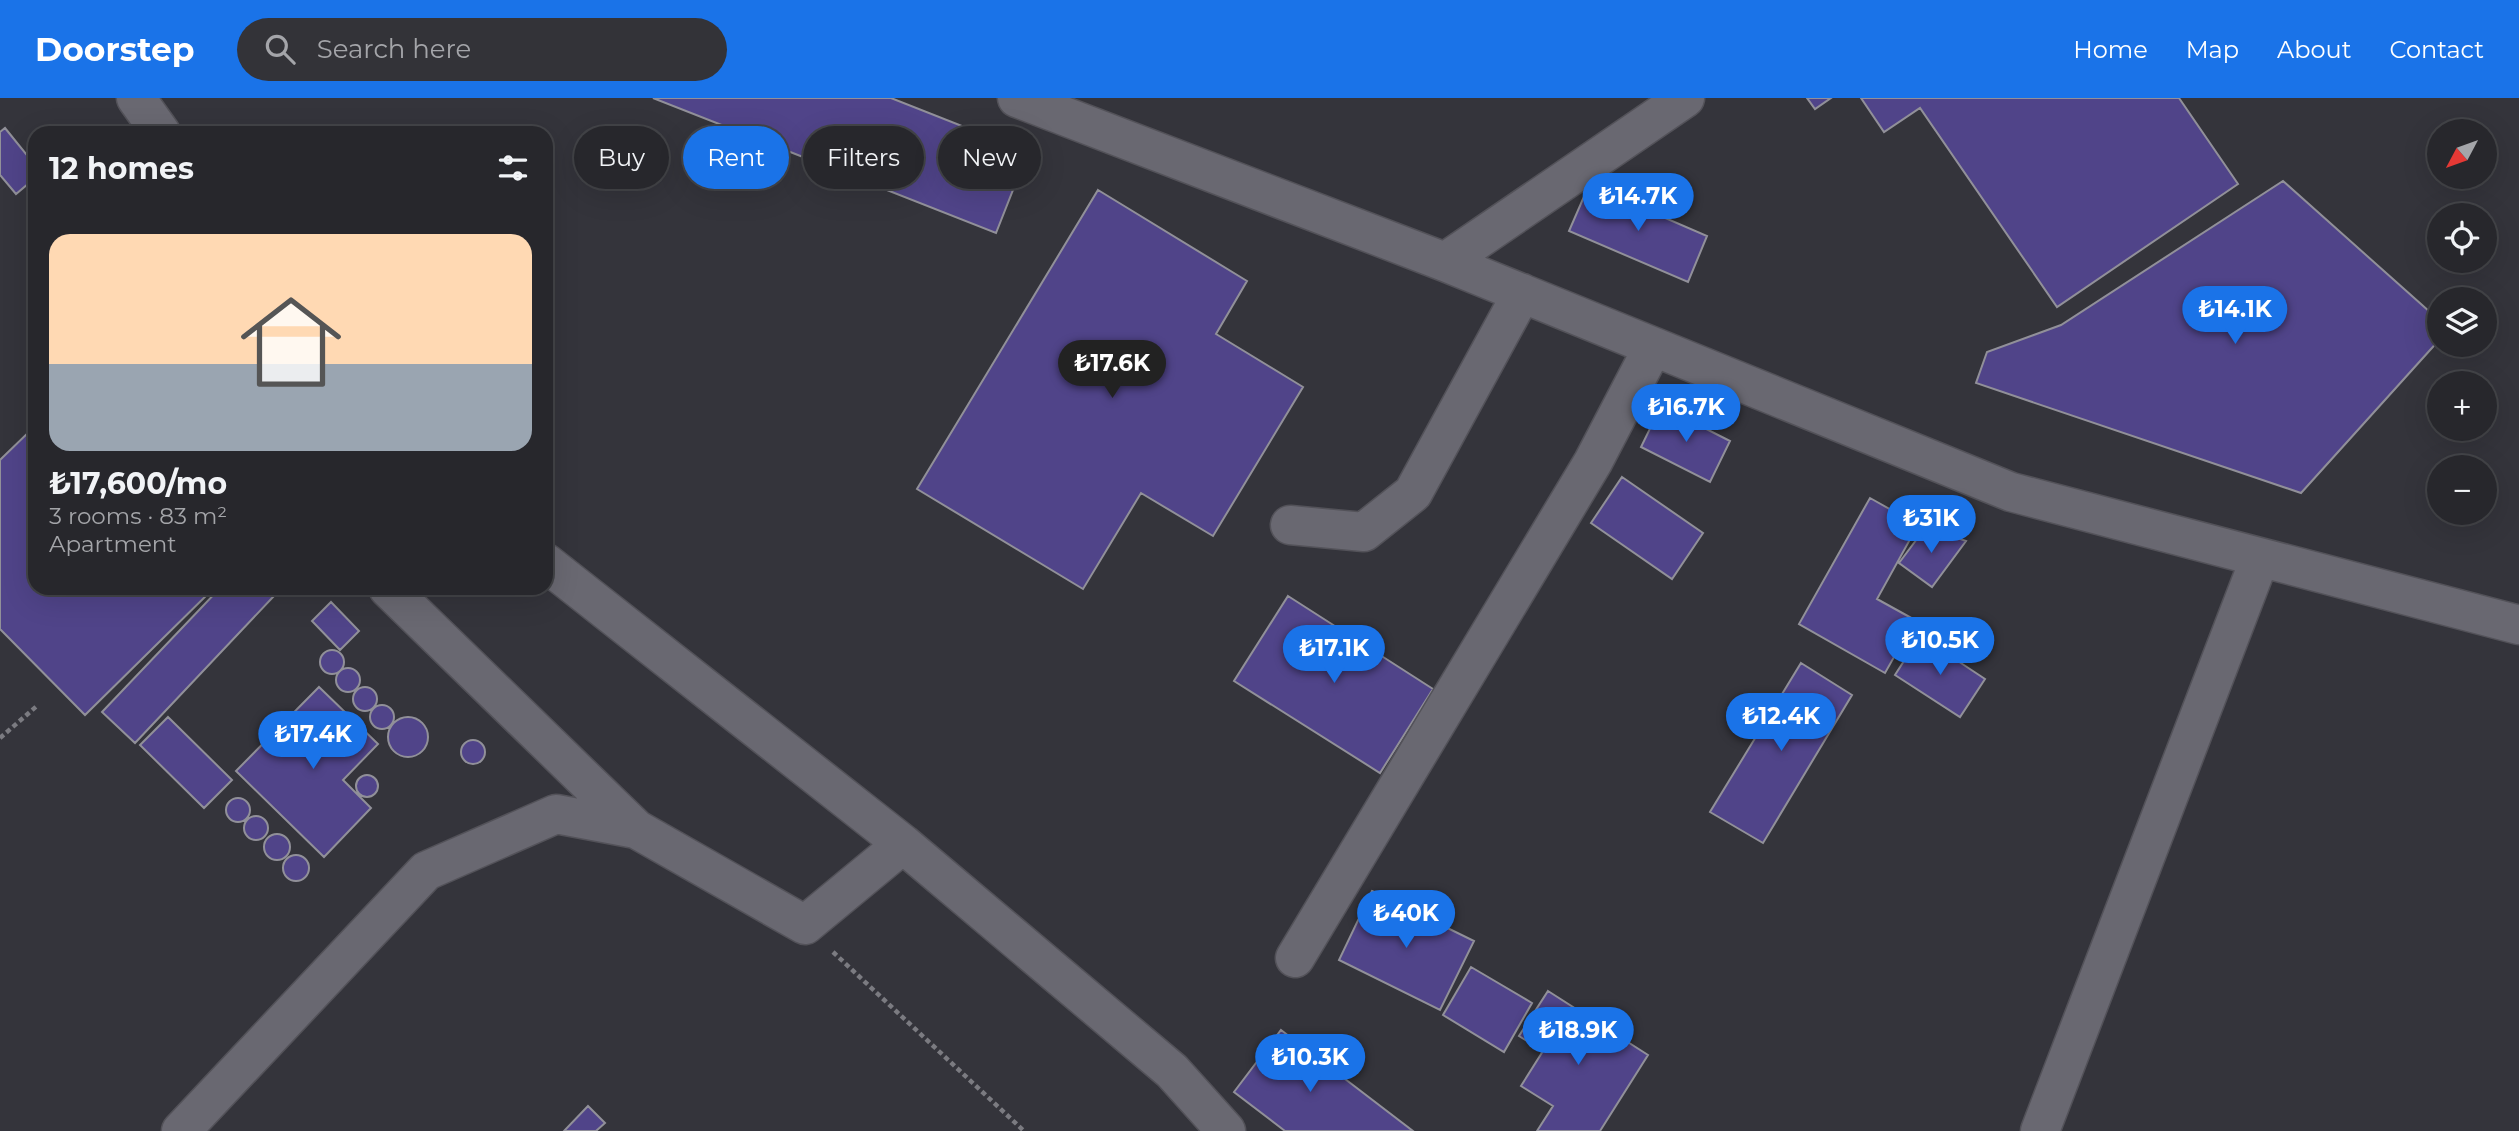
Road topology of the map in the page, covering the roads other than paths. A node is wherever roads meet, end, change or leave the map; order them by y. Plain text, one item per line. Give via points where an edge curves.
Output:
1 (136, 98) edge
2 (1017, 98) edge
3 (1685, 98) edge
4 (156, 126) edge
5 (1445, 262) junction
6 (1522, 293) junction
7 (1653, 347) junction
8 (1290, 525) dead end
9 (2260, 558) junction
10 (553, 569) edge
11 (395, 595) edge
12 (2519, 625) edge
13 (636, 829) junction
14 (903, 844) junction
15 (1295, 958) dead end
16 (181, 1131) edge
17 (1226, 1131) edge
18 (2040, 1131) edge

1 - 4 street
2 - 5 street
3 - 5 street
5 - 6 street
6 - 7 street
6 - 8 street via 1413,493 1364,533
7 - 9 street via 2011,492
7 - 15 street via 1593,462
9 - 12 street
9 - 18 street
10 - 14 street
11 - 13 street
13 - 14 street via 804,925
13 - 16 street via 556,814 426,871
14 - 17 street via 1172,1071

